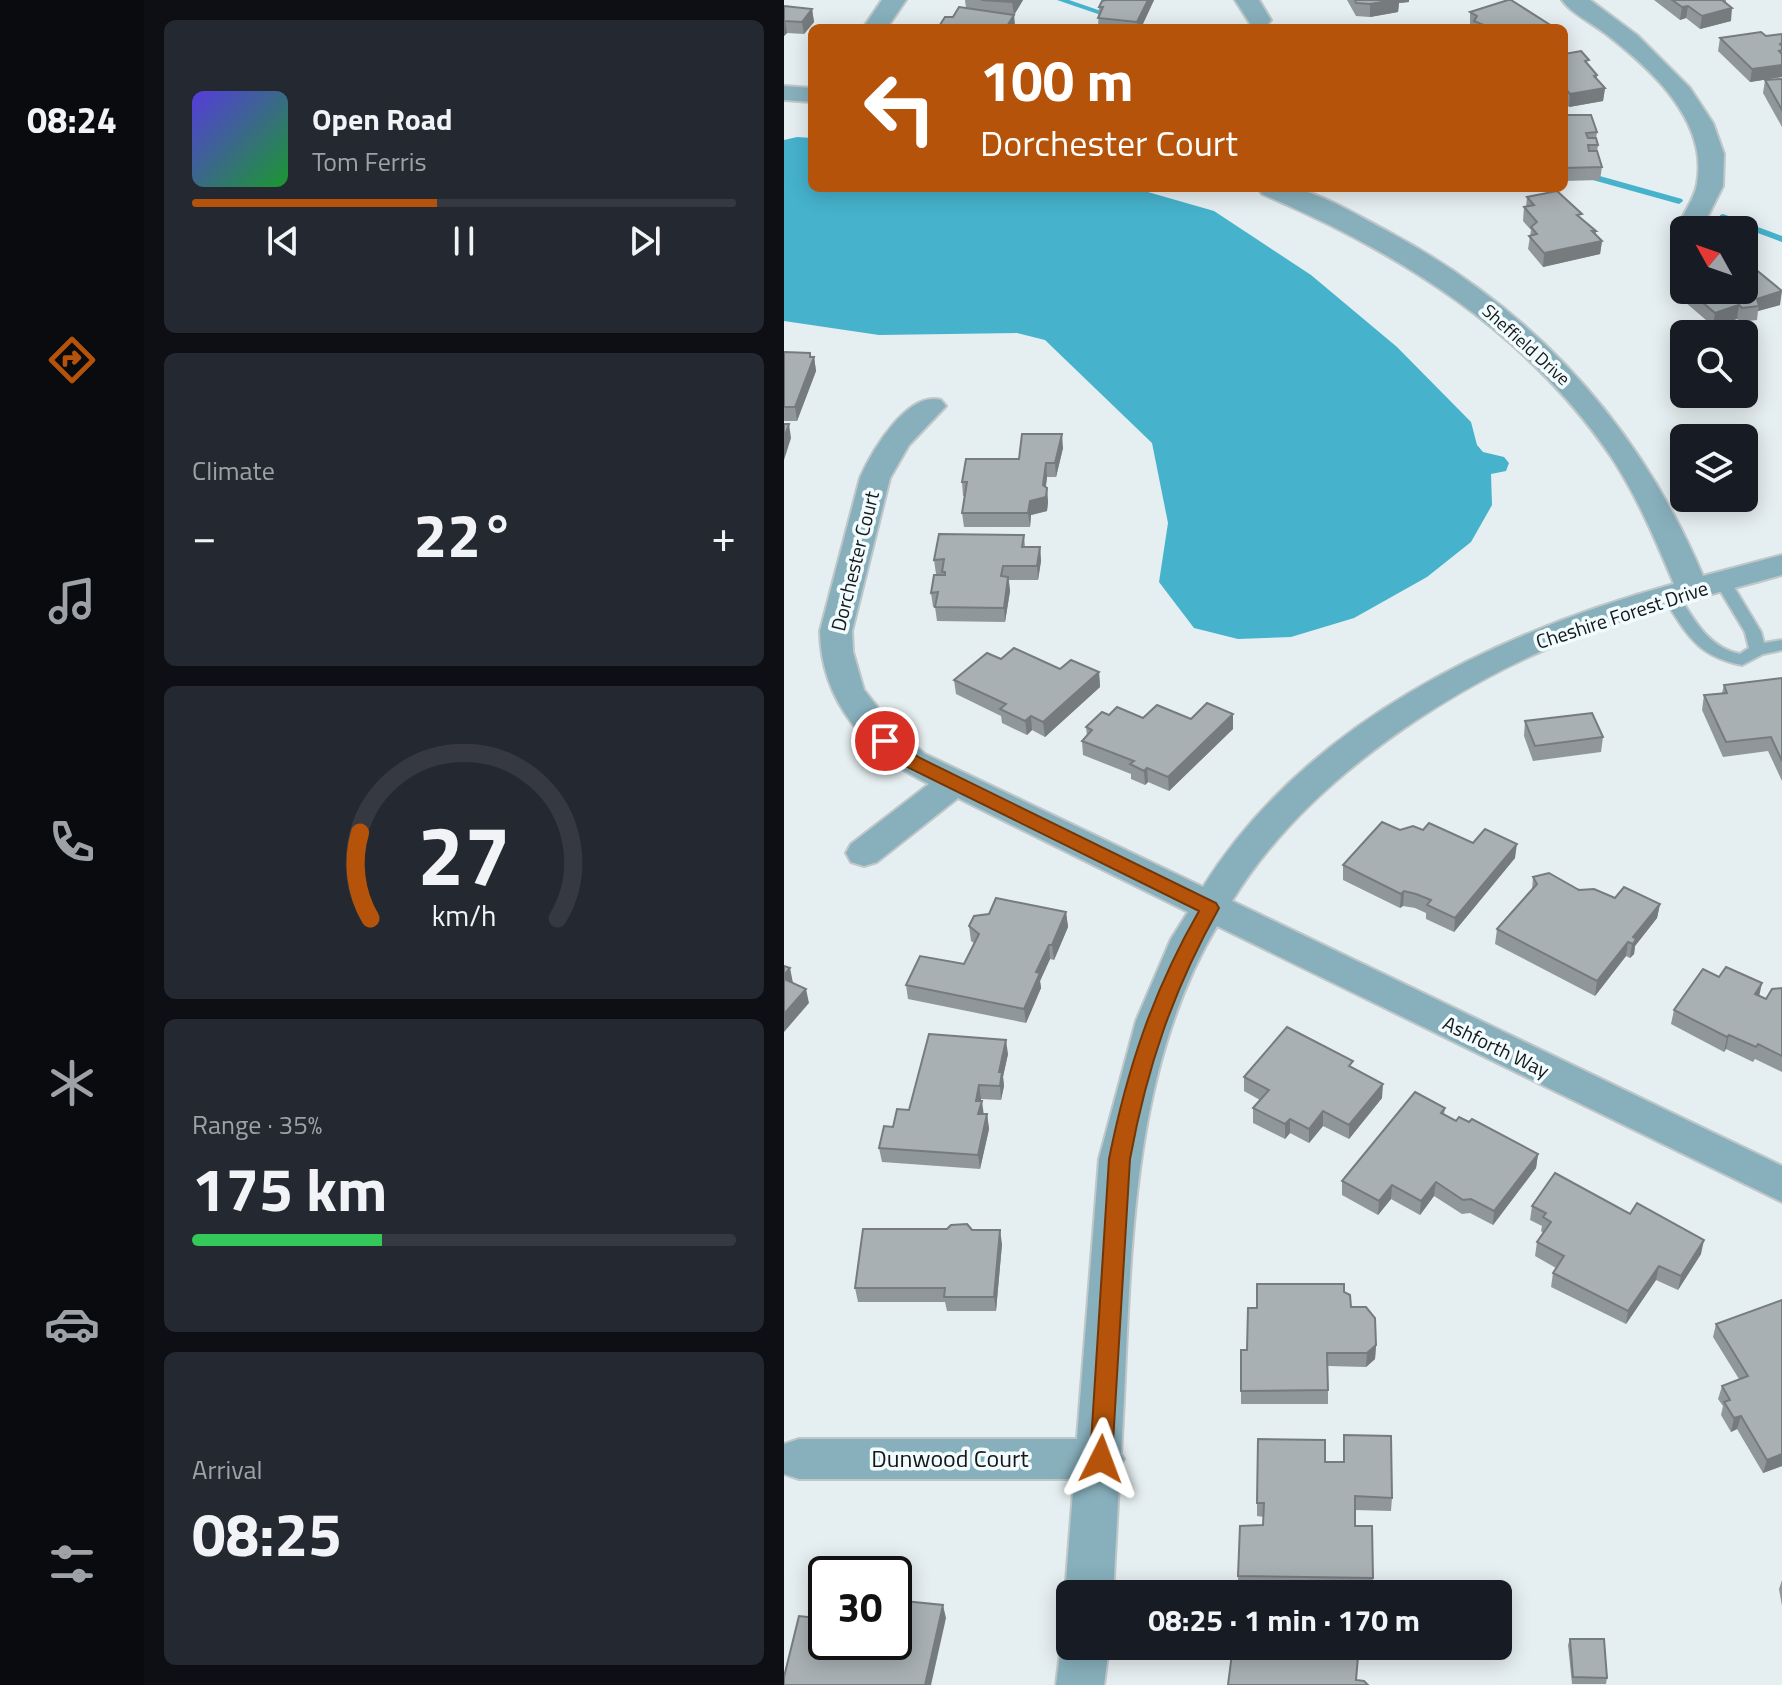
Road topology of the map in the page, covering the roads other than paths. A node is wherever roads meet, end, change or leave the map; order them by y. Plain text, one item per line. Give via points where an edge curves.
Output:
1 (894, 0) edge
2 (1574, 0) edge
3 (878, 24) edge
4 (784, 93) edge
5 (808, 95) edge
6 (1280, 192) edge
7 (1696, 216) edge
8 (931, 406) dead end
9 (1782, 565) edge
10 (1696, 590) junction
11 (1782, 645) edge
12 (1758, 650) junction
13 (955, 782) junction
14 (864, 853) dead end
15 (1209, 908) junction
16 (1782, 1185) edge
17 (799, 1459) dead end
18 (1101, 1459) junction
19 (1090, 1580) edge
20 (1083, 1660) edge
21 (1080, 1685) edge

1 - 3 street
2 - 7 street via 1644,53 1706,131 1714,169
4 - 5 street
6 - 10 street, Sheffield Drive via 1380,238 1474,298 1520,335 1581,396 1637,470
8 - 13 street, Dorchester Court via 902,431 875,478 835,652 854,707 885,741
9 - 10 street, Cheshire Forest Drive
10 - 12 lane via 1753,632
10 - 12 lane via 1708,650 1742,660
10 - 15 street, Cheshire Forest Drive via 1548,636 1460,676 1412,705 1314,780 1241,861
11 - 12 lane
13 - 14 street
13 - 15 street, Dorchester Court
15 - 16 street, Ashforth Way
15 - 18 street, Cheshire Forest Drive via 1162,1000 1133,1091 1119,1159
17 - 18 street, Dunwood Court
18 - 19 street, Cheshire Forest Drive
20 - 21 street

